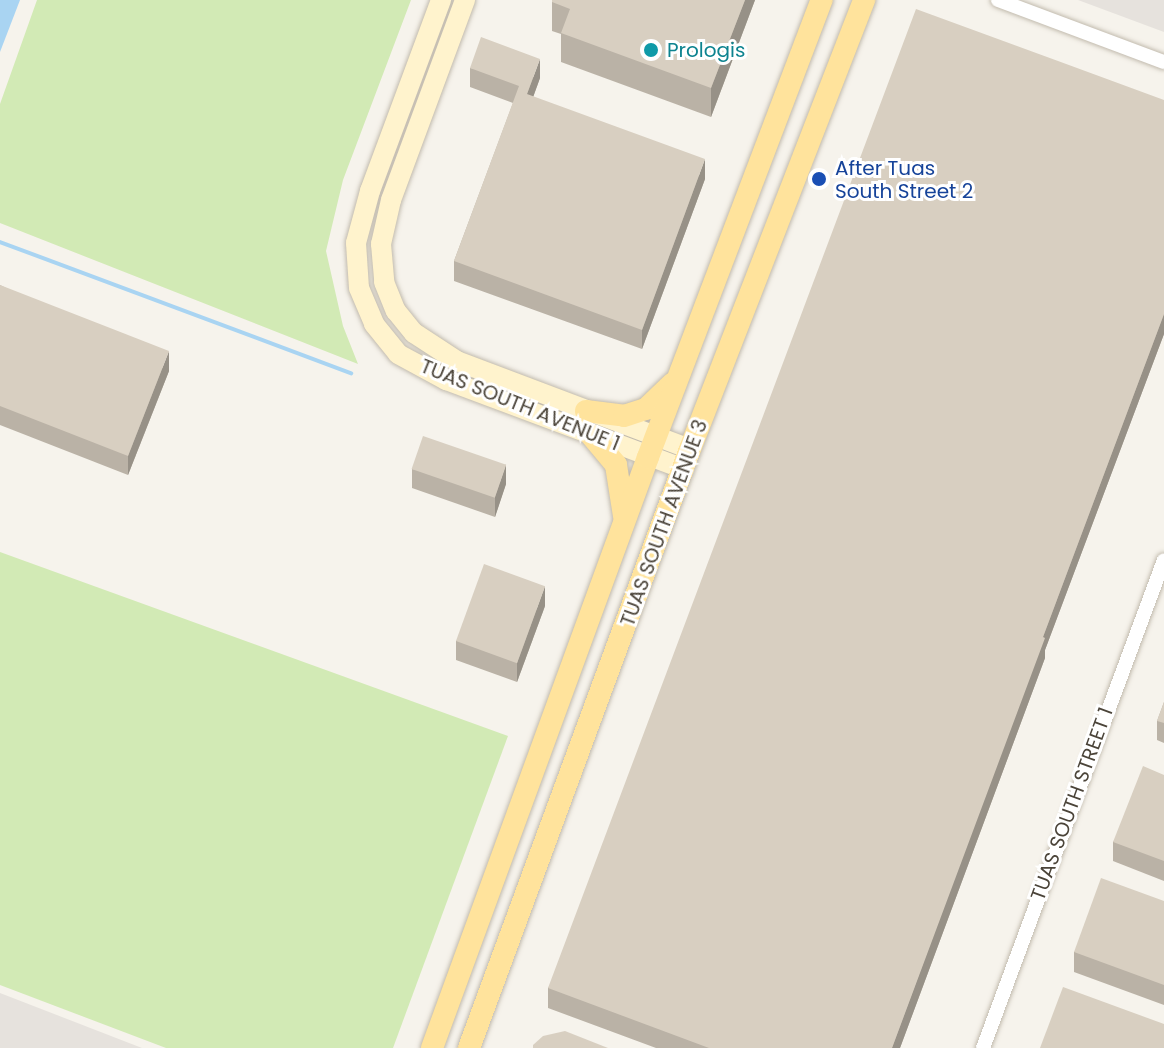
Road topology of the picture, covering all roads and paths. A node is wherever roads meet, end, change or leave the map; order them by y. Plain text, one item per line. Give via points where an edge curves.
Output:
1 (441, 0) edge
2 (465, 0) edge
3 (822, 0) edge
4 (998, 0) edge
5 (864, 1) edge
6 (1164, 62) edge
7 (682, 369) junction
8 (586, 411) junction
9 (591, 435) junction
10 (652, 447) junction
11 (687, 459) junction
12 (625, 526) junction
13 (1164, 560) edge
14 (432, 1048) edge
15 (469, 1048) edge
16 (983, 1048) edge

1 - 9 main road, TUAS SOUTH AVENUE 1 via 370,191 356,243 359,288 374,324 398,354 446,380
2 - 8 main road, TUAS SOUTH AVENUE 1 via 391,200 381,244 384,282 396,311 434,349
3 - 7 main road, TUAS SOUTH AVENUE 3
4 - 6 street
5 - 11 main road, TUAS SOUTH AVENUE 3
7 - 8 main road via 646,409 624,416
7 - 10 main road, TUAS SOUTH AVENUE 3
8 - 10 main road, TUAS SOUTH AVENUE 1
9 - 10 main road, TUAS SOUTH AVENUE 1
9 - 12 main road via 616,465
10 - 11 main road, TUAS SOUTH AVENUE 1
10 - 12 main road, TUAS SOUTH AVENUE 3
11 - 15 main road, TUAS SOUTH AVENUE 3
12 - 14 main road, TUAS SOUTH AVENUE 3
13 - 16 street, TUAS SOUTH STREET 1

